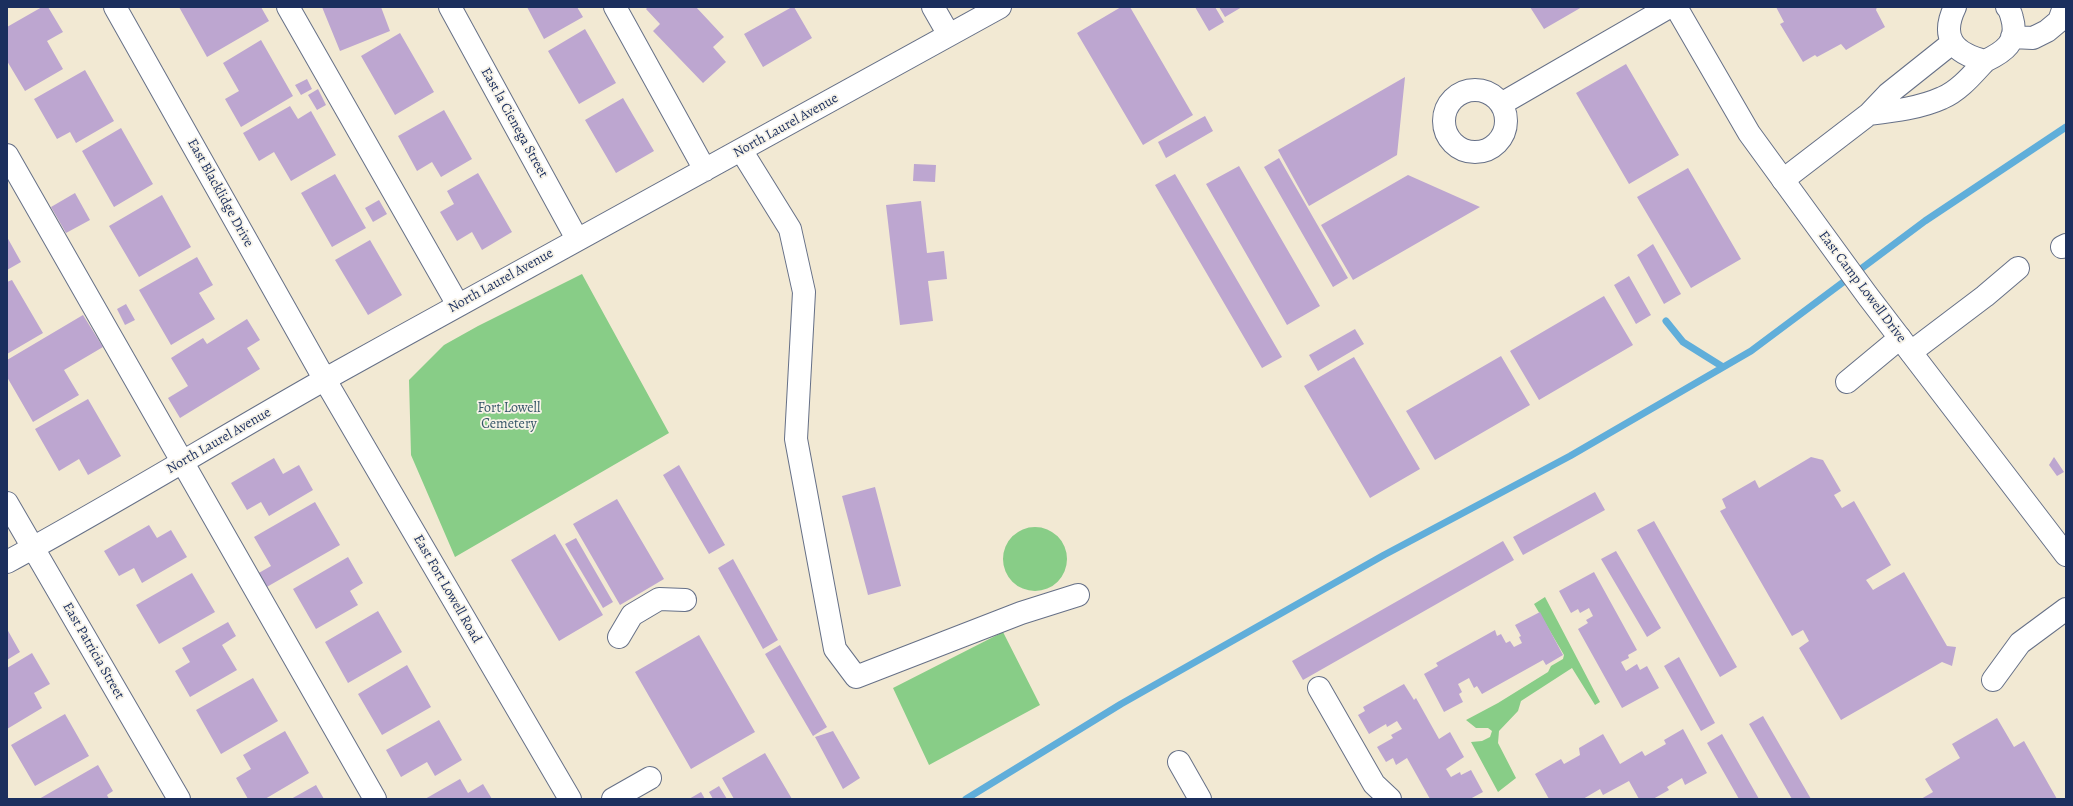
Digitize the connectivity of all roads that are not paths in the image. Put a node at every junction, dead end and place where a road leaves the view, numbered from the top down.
1 (115, 7) edge
2 (288, 7) edge
3 (450, 7) edge
4 (615, 7) edge
5 (933, 7) edge
6 (1000, 7) edge
7 (1669, 7) edge
8 (1676, 7) edge
9 (1955, 7) edge
10 (2007, 7) edge
11 (2064, 7) edge
12 (948, 35) junction
13 (2012, 37) junction
14 (1952, 43) junction
15 (1985, 61) junction
16 (1501, 104) dead end
17 (1869, 114) junction
18 (741, 150) junction
19 (7, 155) edge
20 (705, 170) junction
21 (1783, 180) junction
22 (577, 239) junction
23 (2018, 268) dead end
24 (458, 305) junction
25 (1906, 345) junction
26 (325, 380) junction
27 (1847, 382) dead end
28 (182, 462) junction
29 (7, 503) edge
30 (33, 548) junction
31 (2066, 555) edge
32 (7, 562) edge
33 (1078, 595) dead end
34 (685, 600) dead end
35 (2066, 609) edge
36 (619, 638) dead end
37 (1993, 680) dead end
38 (1319, 688) dead end
39 (1179, 762) dead end
40 (650, 778) dead end
41 (179, 799) edge
42 (374, 799) edge
43 (570, 799) edge
44 (612, 799) edge
45 (1200, 799) edge
46 (1390, 799) edge

1 - 26 street, East Blacklidge Drive
2 - 24 street
3 - 22 street, East la Cienega Street
4 - 20 street
5 - 12 street
6 - 12 street, North Laurel Avenue
7 - 16 street
8 - 21 street, East Camp Lowell Drive
9 - 14 street
10 - 13 street
11 - 13 street
12 - 18 street, North Laurel Avenue
13 - 15 street
14 - 15 street
14 - 17 street
15 - 17 street
17 - 21 street
18 - 20 street, North Laurel Avenue
18 - 33 street
19 - 28 street
20 - 22 street, North Laurel Avenue
21 - 25 street, East Camp Lowell Drive
22 - 24 street, North Laurel Avenue
23 - 25 street
24 - 26 street, North Laurel Avenue
25 - 27 street
25 - 31 street, East Camp Lowell Drive
26 - 28 street, North Laurel Avenue
26 - 43 street, East Fort Lowell Road
28 - 30 street, North Laurel Avenue
28 - 42 street
29 - 30 street, East Patricia Street
30 - 32 street, North Laurel Avenue
30 - 41 street, East Patricia Street
34 - 36 street
35 - 37 street
38 - 46 street
39 - 45 street
40 - 44 street

